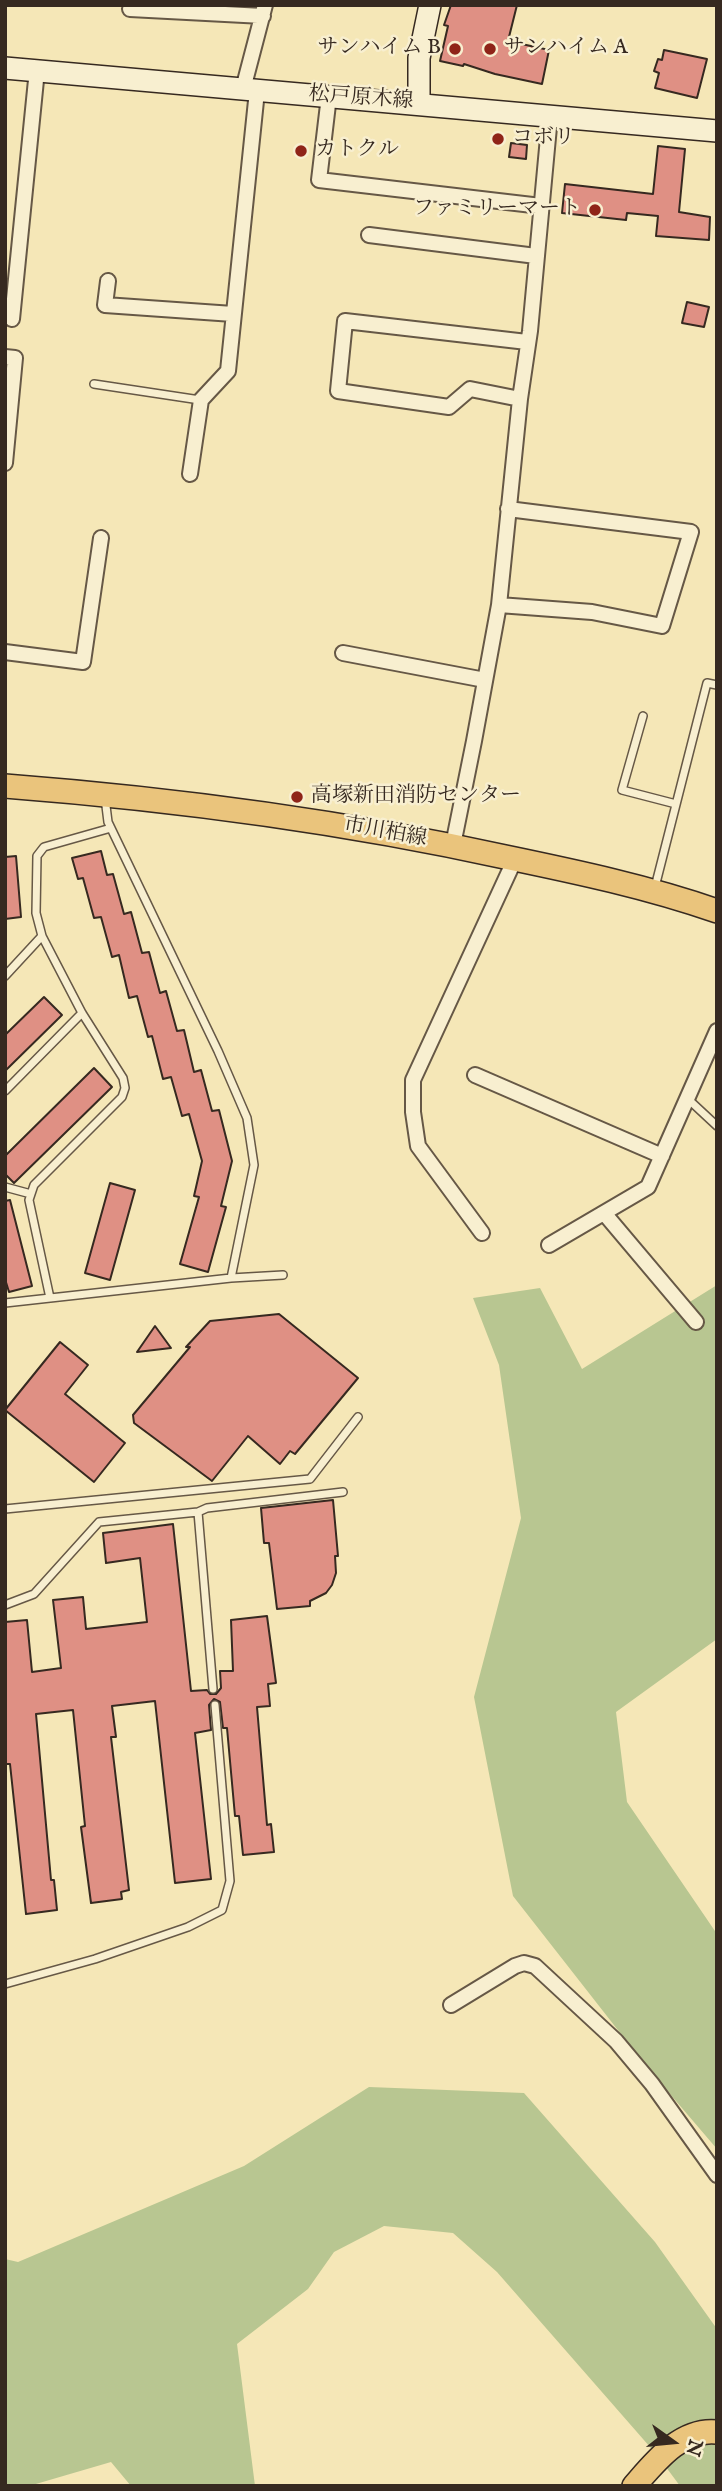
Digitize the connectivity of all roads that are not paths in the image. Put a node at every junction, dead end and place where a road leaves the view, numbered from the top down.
1 (429, 5) edge
2 (130, 9) dead end
3 (264, 11) edge
4 (5, 68) edge
5 (37, 71) junction
6 (250, 90) junction
7 (329, 96) junction
8 (419, 103) junction
9 (550, 116) junction
10 (717, 131) edge
11 (541, 206) junction
12 (369, 235) dead end
13 (536, 256) junction
14 (108, 281) dead end
15 (233, 314) junction
16 (12, 319) dead end
17 (527, 342) junction
18 (5, 357) edge
19 (94, 384) dead end
20 (520, 399) junction
21 (201, 400) junction
22 (5, 463) edge
23 (190, 474) dead end
24 (509, 509) junction
25 (101, 538) dead end
26 (499, 605) junction
27 (5, 652) edge
28 (343, 653) dead end
29 (485, 680) junction
30 (717, 685) edge
31 (643, 716) dead end
32 (5, 786) edge
33 (104, 794) junction
34 (677, 804) junction
35 (111, 828) junction
36 (453, 845) junction
37 (515, 859) junction
38 (654, 891) junction
39 (717, 911) edge
40 (42, 936) junction
41 (5, 976) edge
42 (82, 1013) junction
43 (717, 1031) edge
44 (475, 1075) dead end
45 (5, 1091) edge
46 (687, 1099) junction
47 (717, 1126) edge
48 (662, 1156) junction
49 (5, 1187) edge
50 (31, 1194) junction
51 (604, 1213) junction
52 (482, 1233) dead end
53 (549, 1245) dead end
54 (283, 1275) dead end
55 (232, 1278) junction
56 (50, 1298) junction
57 (5, 1303) edge
58 (696, 1322) dead end
59 (358, 1417) dead end
60 (343, 1492) dead end
61 (5, 1509) edge
62 (198, 1512) junction
63 (5, 1605) edge
64 (213, 1689) dead end
65 (215, 1705) dead end
66 (5, 1984) edge
67 (451, 2004) dead end
68 (717, 2175) edge
69 (717, 2432) edge
70 (634, 2486) edge

1 - 8 main road
2 - 3 street
3 - 6 street
4 - 5 main road, 松戸原木線
5 - 6 main road, 松戸原木線
5 - 16 street
6 - 7 main road, 松戸原木線
6 - 15 street
7 - 8 main road, 松戸原木線
7 - 11 street
8 - 9 main road, 松戸原木線
9 - 10 main road, 松戸原木線
9 - 11 street
11 - 13 street
12 - 13 street
13 - 17 street
14 - 15 street
15 - 21 street
17 - 20 street
17 - 20 street
18 - 22 street
19 - 21 lane
20 - 24 street
21 - 23 street
24 - 26 street
24 - 26 street
25 - 27 street
26 - 29 street
28 - 29 street
29 - 36 street
30 - 34 lane
31 - 34 lane
32 - 33 main road, 市川柏線
33 - 35 lane
33 - 36 main road, 市川柏線
34 - 38 lane
35 - 40 lane
35 - 55 lane
36 - 37 main road, 市川柏線
37 - 38 main road, 市川柏線
37 - 52 street
38 - 39 main road, 市川柏線
40 - 41 lane
40 - 42 lane
42 - 45 lane
42 - 50 lane
43 - 46 street
44 - 48 street
46 - 47 lane
46 - 48 street
48 - 51 street
49 - 50 lane
50 - 56 lane
51 - 53 street
51 - 58 street
54 - 55 lane
55 - 56 lane
56 - 57 lane
59 - 61 lane
60 - 62 lane
62 - 63 lane
62 - 64 lane
65 - 66 lane
67 - 68 street
69 - 70 main road

